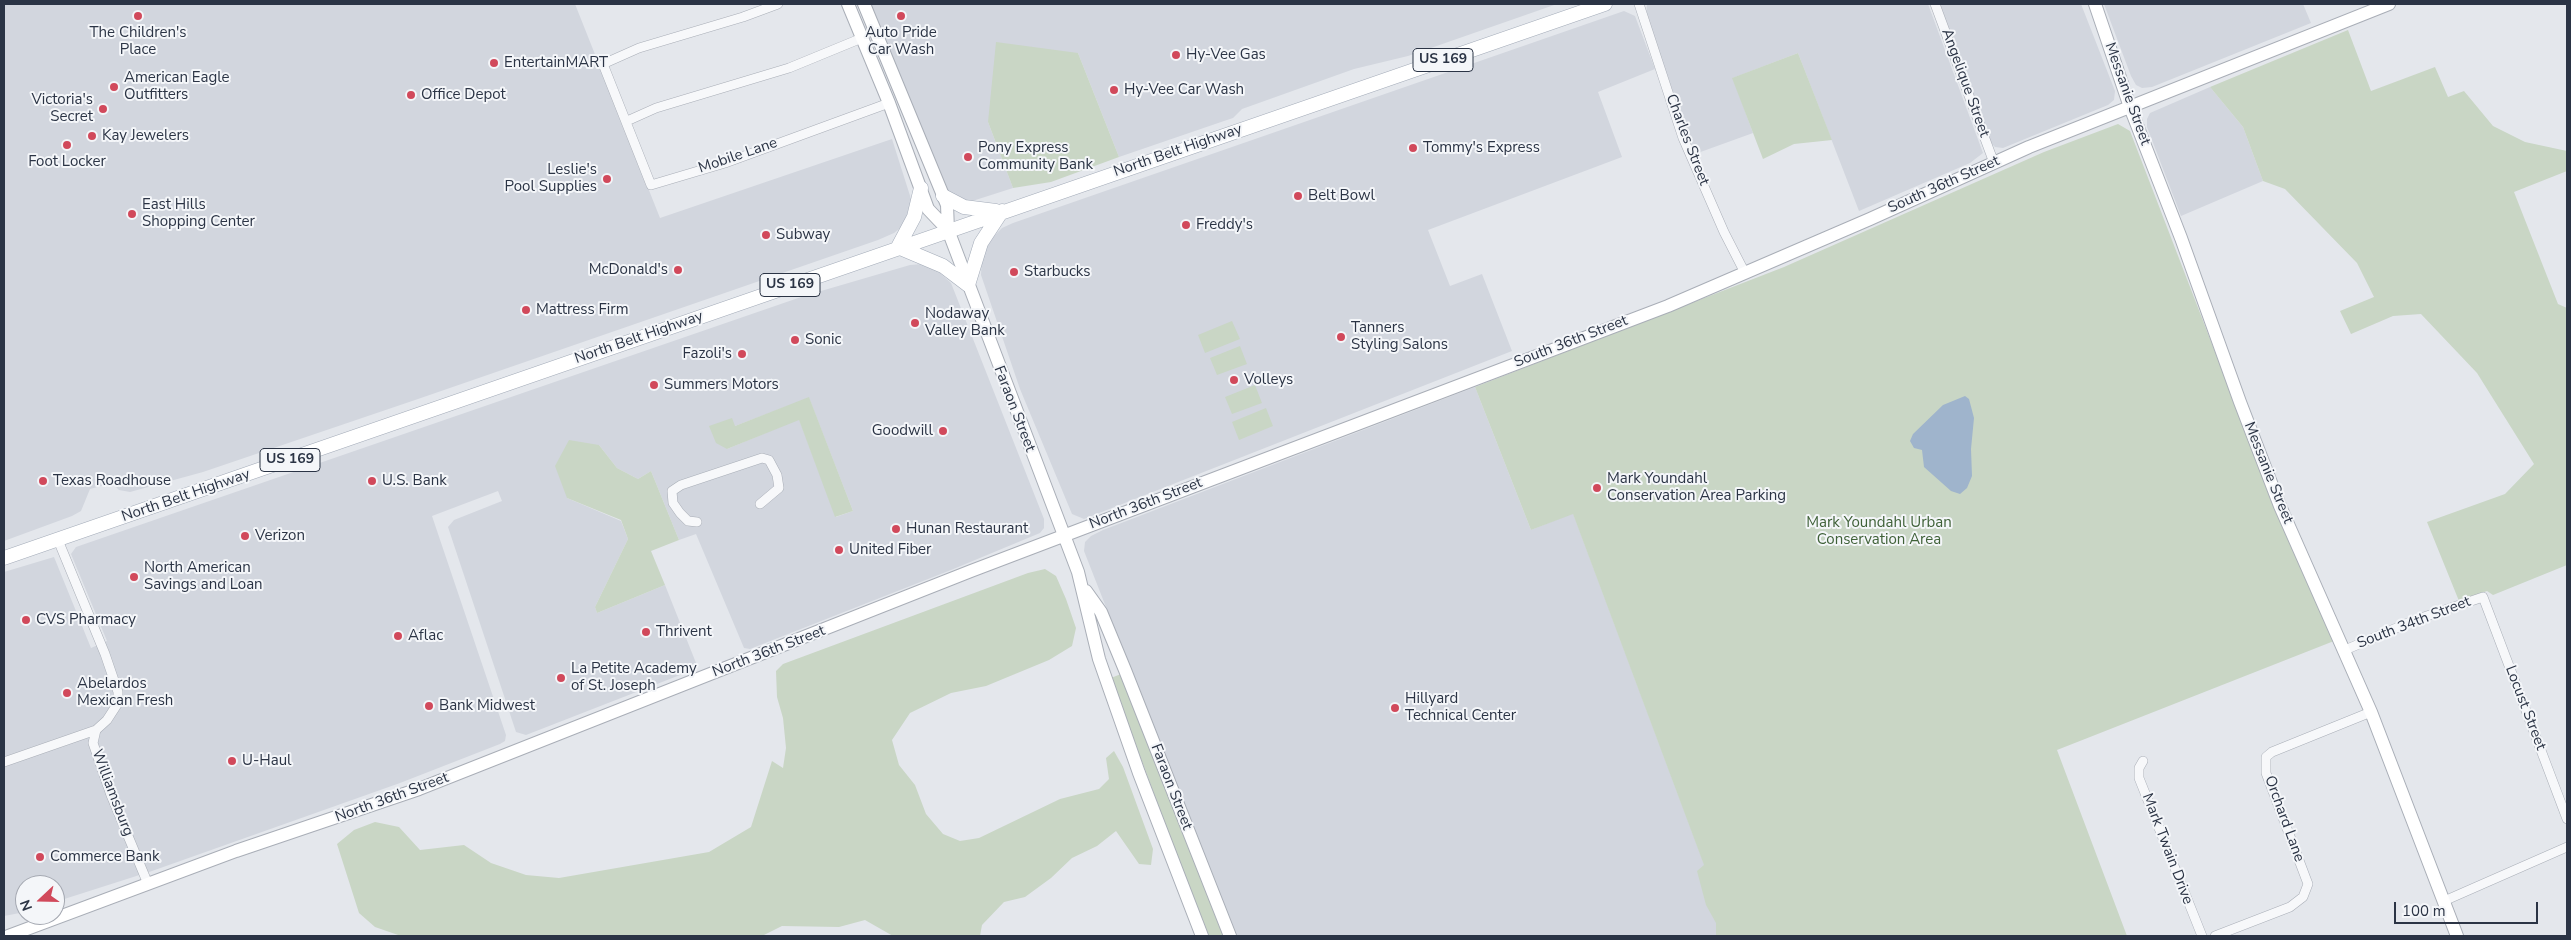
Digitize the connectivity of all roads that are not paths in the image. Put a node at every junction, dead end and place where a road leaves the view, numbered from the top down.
1 (778, 4) edge
2 (848, 4) edge
3 (864, 4) edge
4 (1605, 4) edge
5 (1639, 4) edge
6 (1935, 4) edge
7 (2095, 4) edge
8 (2390, 4) edge
9 (862, 38) junction
10 (889, 103) junction
11 (2130, 107) junction
12 (627, 121) junction
13 (1994, 163) junction
14 (921, 188) junction
15 (943, 196) junction
16 (1002, 211) junction
17 (948, 230) junction
18 (898, 247) junction
19 (1745, 273) junction
20 (968, 285) junction
21 (1499, 369) joint
22 (760, 504) dead end
23 (698, 522) dead end
24 (1064, 536) junction
25 (58, 540) junction
26 (4, 558) edge
27 (1083, 586) junction
28 (2483, 597) joint
29 (2345, 650) junction
30 (2371, 712) junction
31 (96, 730) junction
32 (2143, 761) dead end
33 (4, 762) edge
34 (2567, 819) edge
35 (2567, 847) edge
36 (148, 884) junction
37 (2444, 901) junction
38 (8, 936) edge
39 (1202, 936) edge
40 (1230, 936) edge
41 (2202, 936) edge
42 (2215, 936) edge
43 (2457, 936) edge

1 - 12 street, Mobile Lane
2 - 9 main road, Faraon Street
3 - 15 main road, Faraon Street
4 - 16 main road, North Belt Highway / US 169
5 - 19 street, Charles Street
6 - 13 street, Angelique Street
7 - 11 main road, Messanie Street
8 - 11 main road, South 36th Street
9 - 10 main road, Faraon Street
9 - 12 street
10 - 12 street, Mobile Lane
10 - 14 main road, Faraon Street
11 - 13 main road, South 36th Street
11 - 29 main road, Messanie Street
13 - 19 main road, South 36th Street
14 - 17 main road, Faraon Street
14 - 18 main road
15 - 16 main road
15 - 17 main road, Faraon Street
16 - 17 main road, North Belt Highway / US 169
16 - 20 main road
17 - 18 main road, North Belt Highway / US 169
17 - 20 main road, Faraon Street
18 - 20 main road
18 - 25 main road, North Belt Highway / US 169
19 - 21 main road, South 36th Street
20 - 24 main road, Faraon Street
21 - 24 main road, North 36th Street
22 - 23 street
24 - 27 main road, Faraon Street
24 - 36 main road, North 36th Street
25 - 26 main road, North Belt Highway / US 169
25 - 31 street, Williamsburg
27 - 39 main road, Faraon Street
27 - 40 main road, Faraon Street
28 - 29 street, South 34th Street
28 - 34 street, Locust Street
29 - 30 main road, Messanie Street
30 - 37 main road, Messanie Street
30 - 42 street, Orchard Lane
31 - 33 street
31 - 36 street, Williamsburg
32 - 41 street, Mark Twain Drive
35 - 37 street
36 - 38 main road, North 36th Street
37 - 43 main road, Messanie Street

